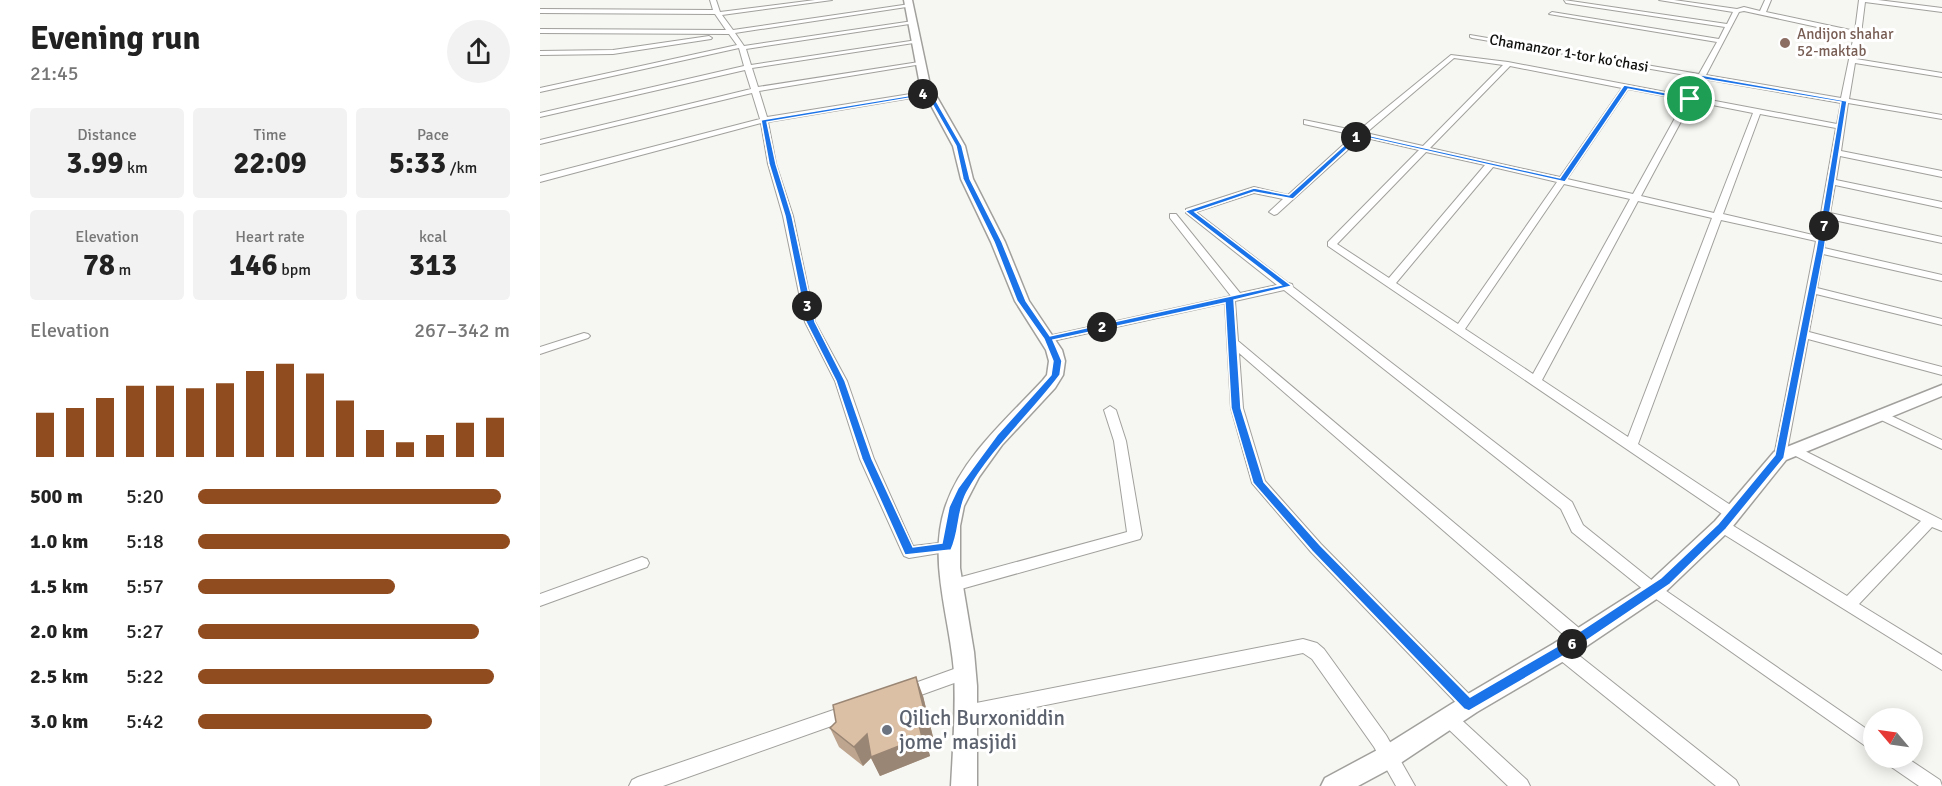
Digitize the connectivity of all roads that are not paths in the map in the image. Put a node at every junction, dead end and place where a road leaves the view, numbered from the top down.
1 (713, 0) edge
2 (829, 0) edge
3 (1662, 0) edge
4 (1768, 0) edge
5 (1863, 0) edge
6 (1566, 1) edge
7 (909, 3) edge
8 (1942, 10) edge
9 (540, 11) edge
10 (1737, 11) junction
11 (718, 13) junction
12 (1762, 13) junction
13 (1552, 14) dead end
14 (913, 23) junction
15 (1729, 26) junction
16 (540, 31) edge
17 (732, 33) junction
18 (1858, 34) junction
19 (1472, 36) dead end
20 (1720, 41) junction
21 (917, 42) junction
22 (741, 47) junction
23 (540, 53) edge
24 (1853, 61) junction
25 (919, 64) junction
26 (1508, 64) junction
27 (748, 67) junction
28 (1942, 75) edge
29 (1701, 76) junction
30 (1626, 87) junction
31 (540, 90) edge
32 (755, 91) junction
33 (929, 93) junction
34 (1690, 99) junction
35 (1844, 100) junction
36 (1757, 111) junction
37 (540, 115) edge
38 (1942, 117) edge
39 (764, 120) junction
40 (1307, 122) dead end
41 (1841, 127) junction
42 (1360, 134) junction
43 (540, 142) edge
44 (1423, 148) junction
45 (1837, 153) junction
46 (1491, 164) junction
47 (1942, 174) edge
48 (540, 179) edge
49 (1562, 181) junction
50 (1831, 182) junction
51 (1290, 198) junction
52 (1637, 198) junction
53 (1942, 205) edge
54 (1274, 212) dead end
55 (1826, 215) junction
56 (1173, 216) dead end
57 (1718, 216) junction
58 (1942, 240) edge
59 (1821, 245) junction
60 (1942, 278) edge
61 (1391, 283) junction
62 (1288, 286) junction
63 (1811, 290) junction
64 (1234, 299) junction
65 (1942, 322) edge
66 (1460, 329) junction
67 (1803, 334) junction
68 (584, 336) dead end
69 (1048, 339) junction
70 (1232, 341) junction
71 (540, 351) edge
72 (1942, 371) edge
73 (1536, 380) junction
74 (1942, 390) edge
75 (1110, 410) dead end
76 (1879, 414) junction
77 (1631, 445) junction
78 (1942, 446) edge
79 (1787, 453) junction
80 (1728, 520) junction
81 (1937, 523) edge
82 (947, 547) junction
83 (642, 563) dead end
84 (954, 585) junction
85 (1654, 590) junction
86 (540, 600) edge
87 (1849, 604) junction
88 (1579, 638) junction
89 (1561, 651) junction
90 (1942, 663) edge
91 (965, 672) junction
92 (886, 700) edge
93 (1469, 705) junction
94 (864, 708) edge
95 (966, 713) junction
96 (1448, 718) junction
97 (1863, 736) edge
98 (1390, 756) junction
99 (1908, 768) edge
100 (638, 786) edge
101 (964, 786) edge
102 (1334, 786) edge
103 (1406, 786) edge
104 (1521, 786) edge
105 (1730, 786) edge
106 (1934, 786) edge

1 - 11 street
2 - 11 street
3 - 10 street
4 - 12 street
5 - 8 street
5 - 18 street
6 - 15 street
7 - 14 street
7 - 17 street
9 - 11 street
10 - 12 street
10 - 15 street
11 - 17 street
12 - 18 street
13 - 20 street
14 - 21 street
14 - 22 street
15 - 20 street
16 - 17 street
17 - 22 street
17 - 23 street
18 - 24 street
19 - 29 street, Chamanzor 1-tor koʻchasi
20 - 29 street
21 - 25 street
21 - 27 street
22 - 27 street
22 - 31 street
24 - 28 street
24 - 35 street
25 - 32 street
25 - 33 street
26 - 30 street
26 - 42 street
26 - 44 street
27 - 32 street
27 - 37 street
29 - 34 street
29 - 35 street, Chamanzor 1-tor koʻchasi
30 - 34 street
30 - 49 street
32 - 39 street
32 - 43 street
33 - 39 street
33 - 69 street
34 - 36 street
34 - 52 street
35 - 38 street, Chamanzor 1-tor koʻchasi
35 - 41 street
36 - 41 street
36 - 57 street
39 - 48 street
39 - 82 street
40 - 42 street
41 - 45 street
42 - 44 street
42 - 51 street
44 - 46 street
44 - 61 street
45 - 47 street
45 - 50 street
46 - 49 street
46 - 61 street
49 - 52 street
49 - 66 street
50 - 53 street
50 - 55 street
51 - 54 street
51 - 62 street
52 - 57 street
52 - 73 street
55 - 58 street
55 - 59 street
56 - 64 street
57 - 59 street
57 - 77 street
59 - 60 street
59 - 63 street
61 - 66 street
62 - 64 street
62 - 85 street
63 - 65 street
63 - 67 street
64 - 69 street
64 - 70 street
66 - 73 street
67 - 72 street
67 - 79 street
68 - 71 street
69 - 82 street
70 - 88 street
70 - 93 street
73 - 77 street
74 - 76 street
75 - 84 street
76 - 78 street
76 - 79 street
77 - 80 street
79 - 80 street
79 - 81 street
80 - 85 street
80 - 87 street
81 - 87 street
82 - 84 street
83 - 86 street
84 - 91 street
85 - 88 street
85 - 97 street
87 - 90 street
88 - 89 street
89 - 93 street
89 - 105 street
91 - 92 street
91 - 95 street
93 - 96 street
94 - 100 street
95 - 98 street
95 - 101 street
96 - 98 street
96 - 104 street
98 - 102 street
98 - 103 street
99 - 106 street

